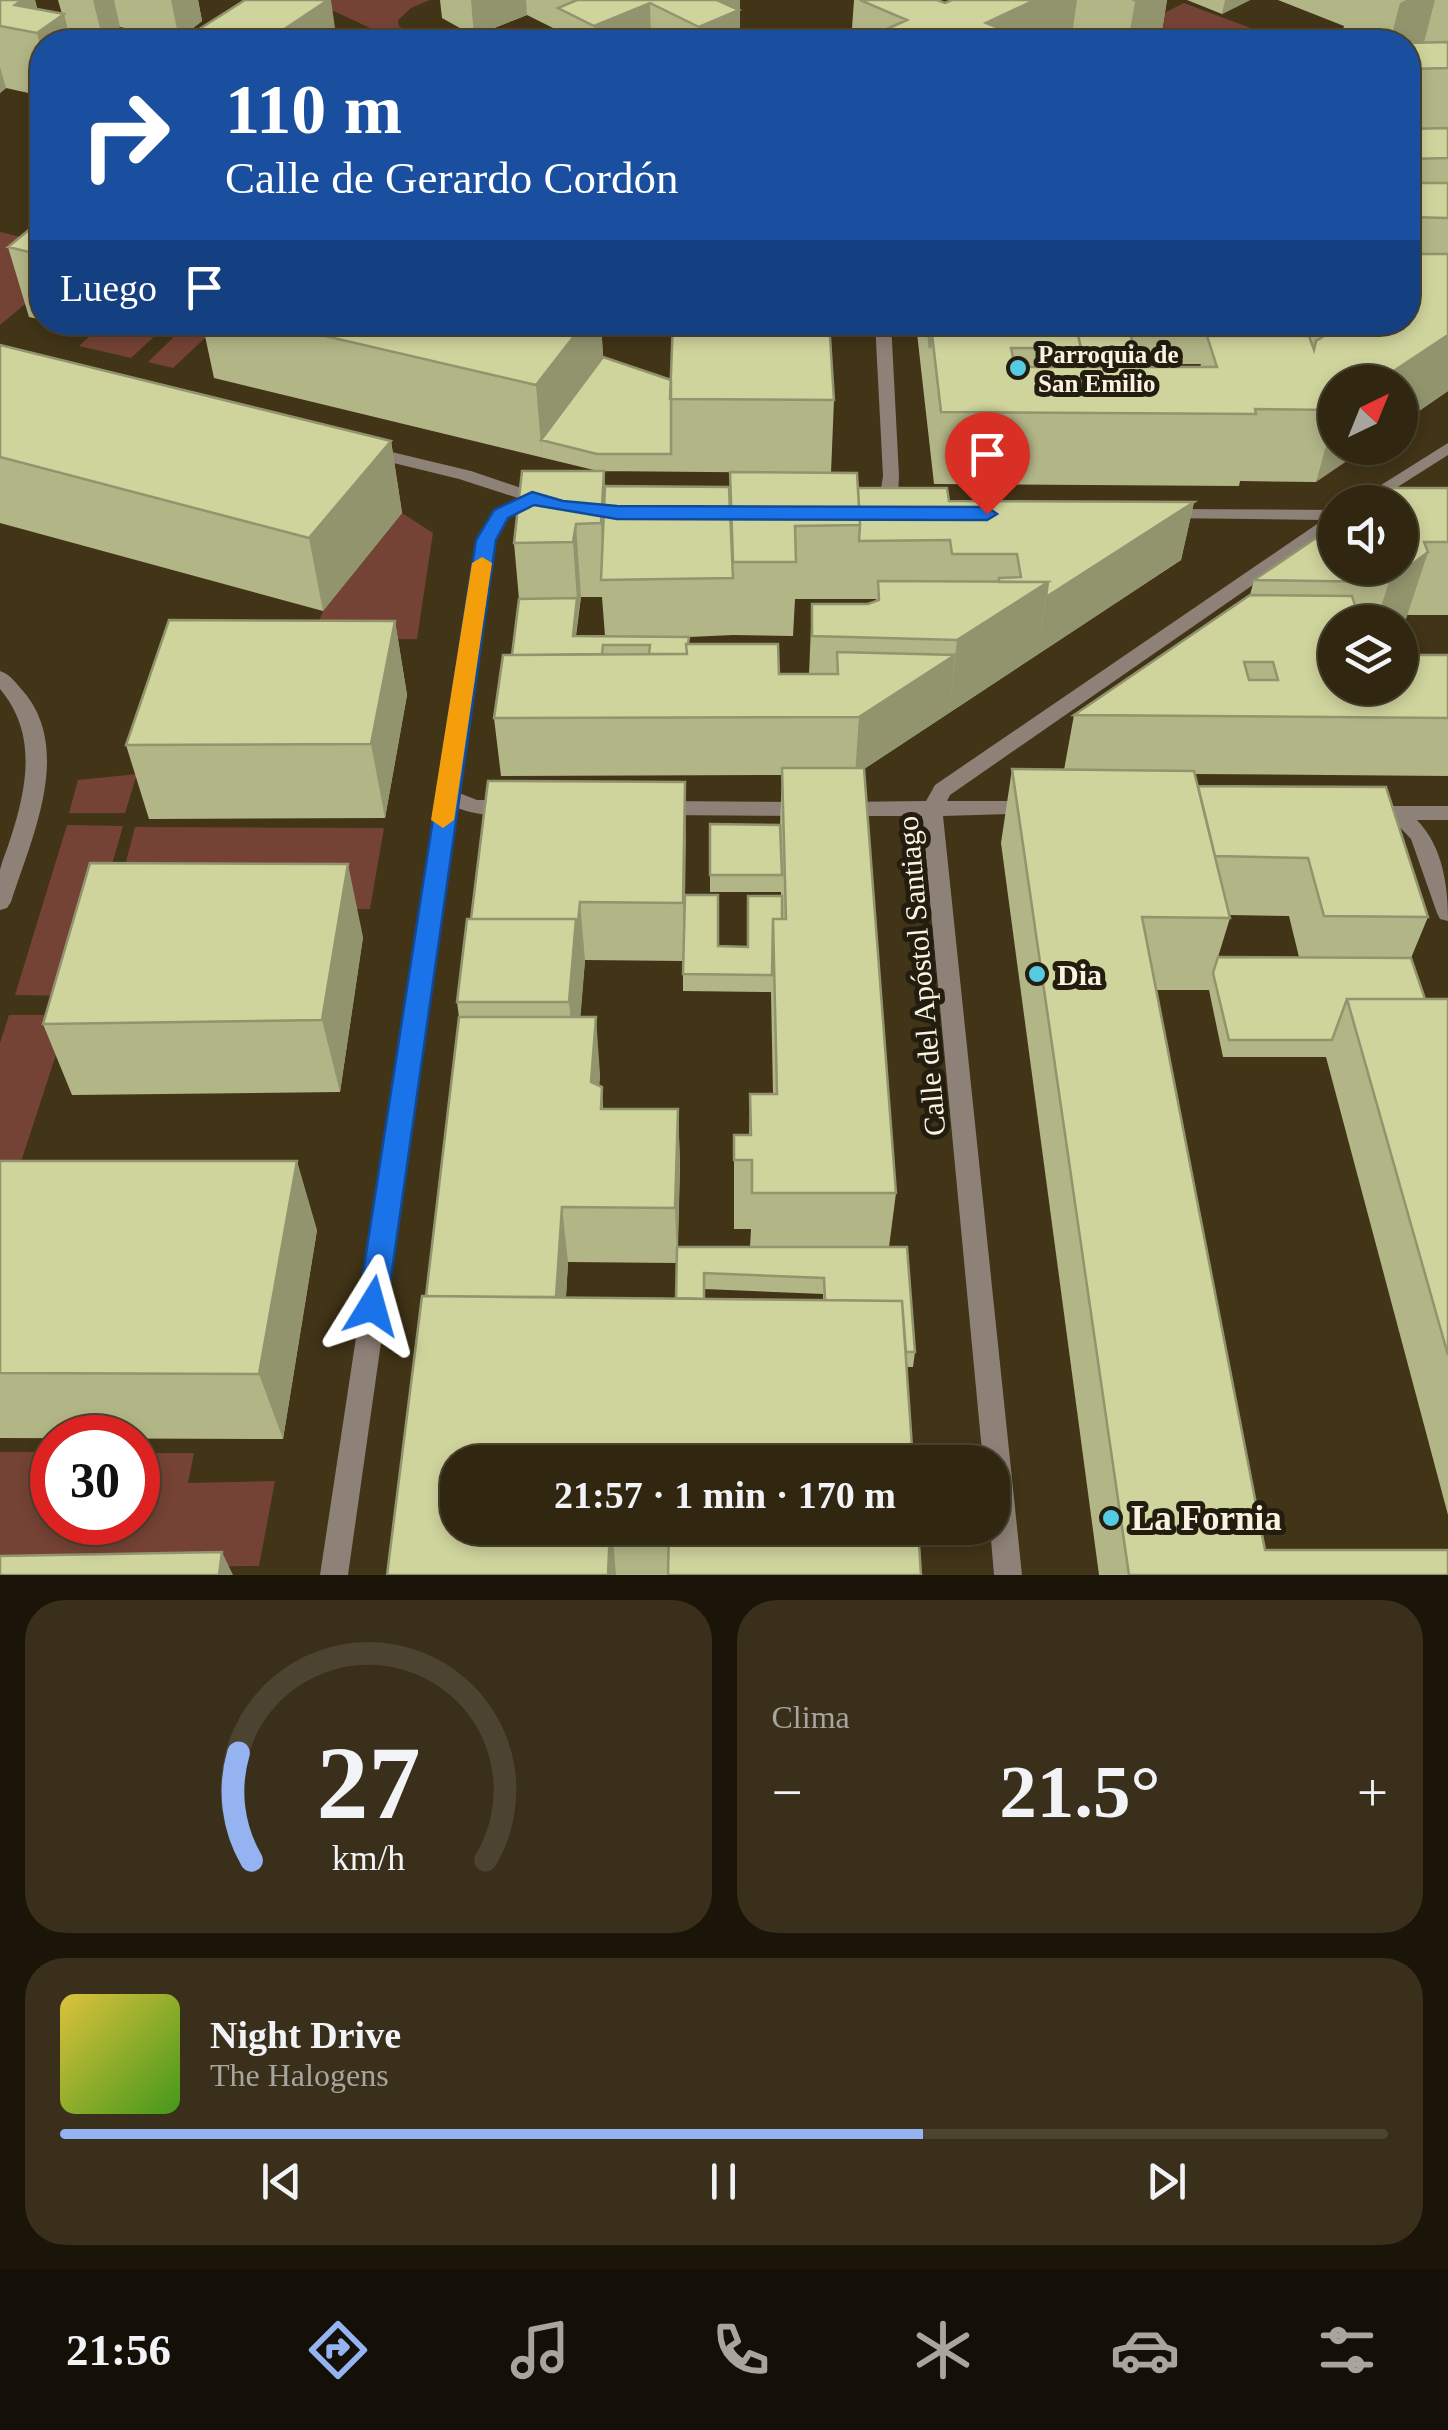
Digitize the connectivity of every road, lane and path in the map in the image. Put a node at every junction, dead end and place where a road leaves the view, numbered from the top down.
1 (306, 24) dead end
2 (320, 30) edge
3 (884, 335) edge
4 (349, 446) edge
5 (1448, 448) edge
6 (1390, 485) edge
7 (532, 498) junction
8 (562, 506) edge
9 (878, 513) edge
10 (1146, 514) edge
11 (1318, 517) edge
12 (1318, 529) edge
13 (0, 676) edge
14 (446, 796) junction
15 (532, 808) edge
16 (641, 808) edge
17 (1050, 808) edge
18 (932, 810) junction
19 (1341, 813) edge
20 (1448, 813) edge
21 (1399, 814) junction
22 (0, 902) edge
23 (1448, 913) edge
24 (334, 1575) edge
25 (1008, 1575) edge

1 - 2 street
3 - 9 street
4 - 7 street
5 - 6 street
7 - 8 street
7 - 14 street
10 - 11 street
12 - 18 street, Calle del Apóstol Santiago
13 - 22 street
14 - 15 street
14 - 24 street
16 - 18 street
17 - 18 street
18 - 25 street, Calle del Apóstol Santiago
19 - 21 street
20 - 21 street
21 - 23 street

